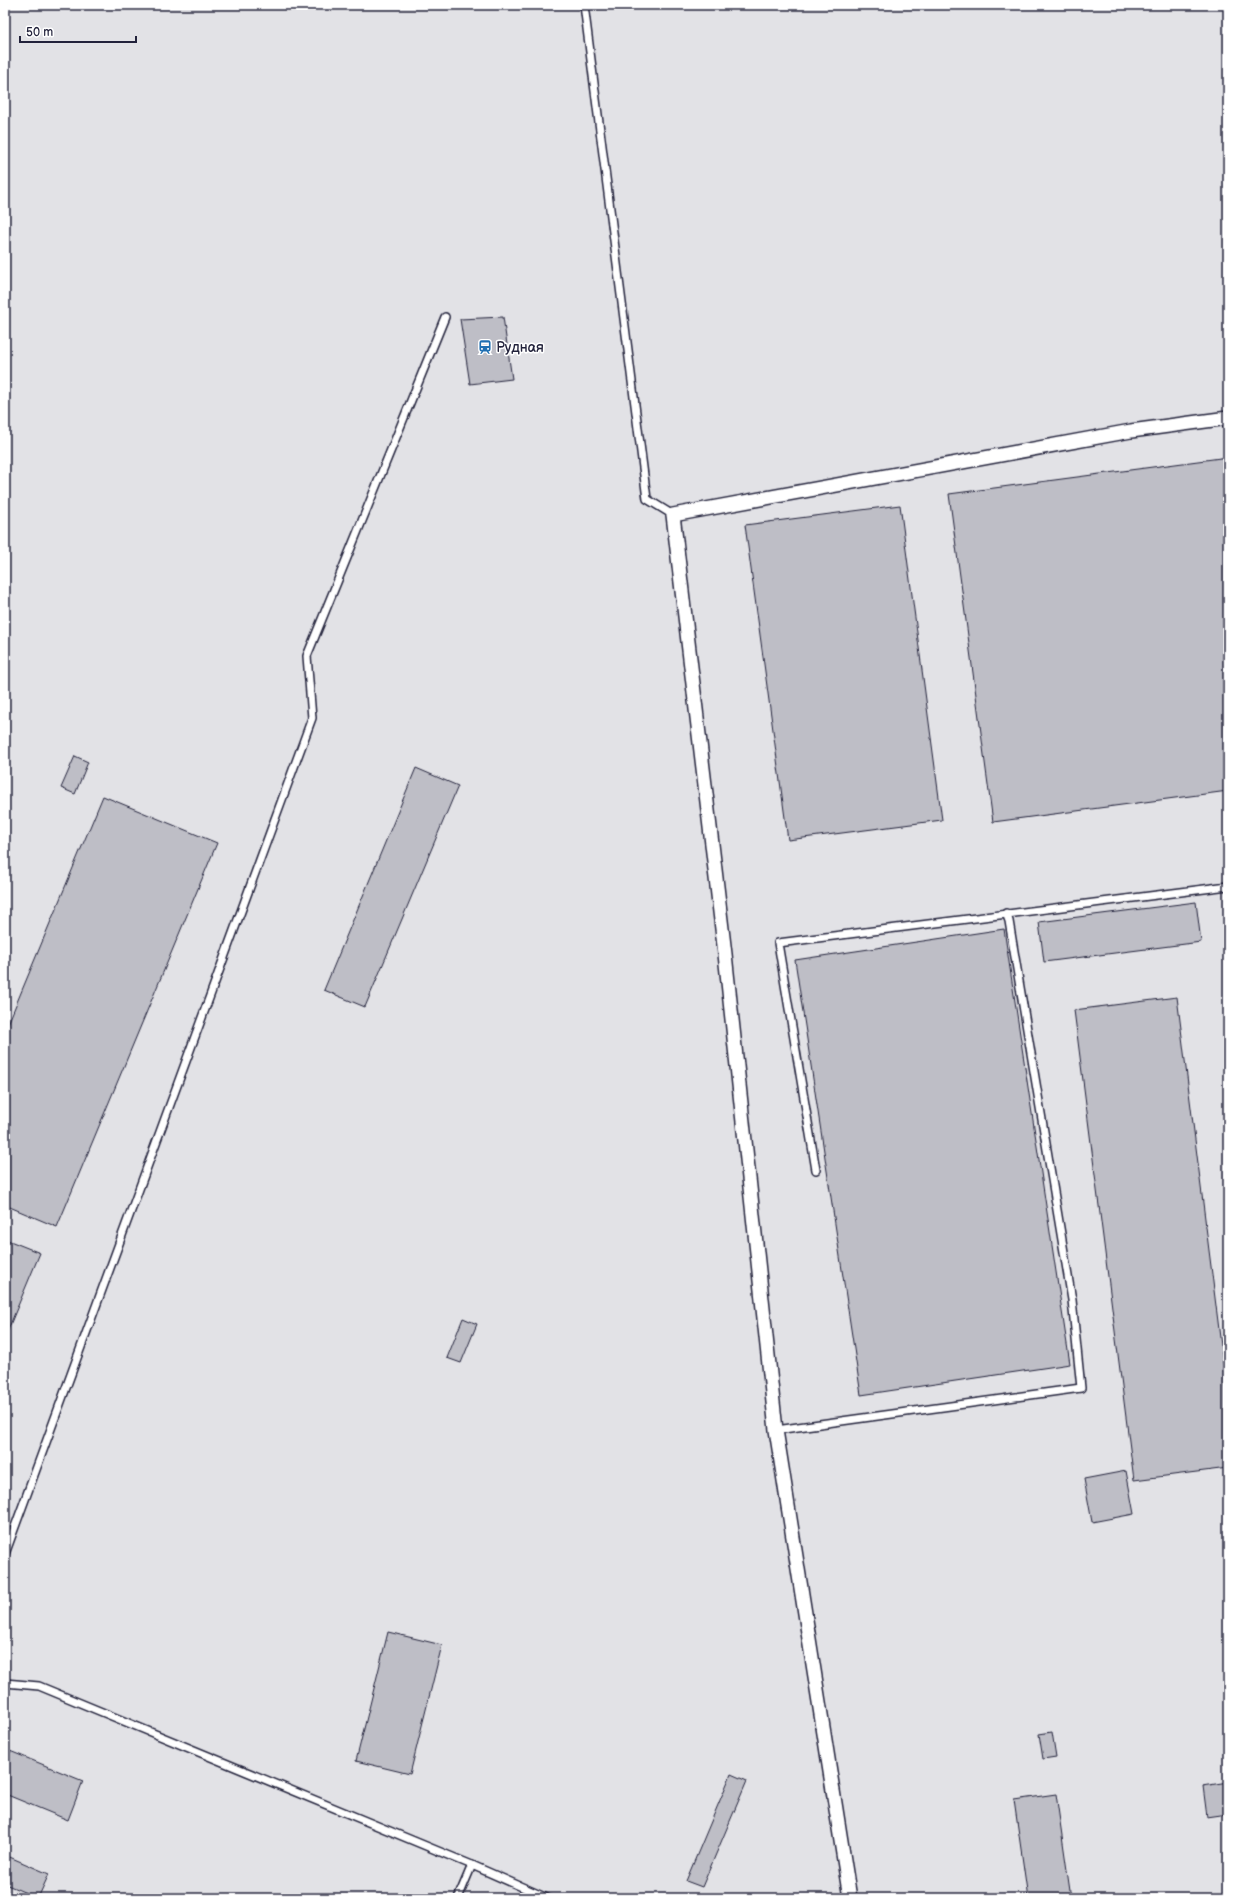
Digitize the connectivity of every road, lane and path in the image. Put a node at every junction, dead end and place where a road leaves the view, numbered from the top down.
1 (584, 5) edge
2 (445, 317) dead end
3 (1228, 418) edge
4 (673, 515) junction
5 (1228, 886) edge
6 (1006, 913) junction
7 (816, 1170) dead end
8 (776, 1430) junction
9 (5, 1554) edge
10 (5, 1683) edge
11 (472, 1865) junction
12 (458, 1898) edge
13 (547, 1898) edge
14 (850, 1898) edge

1 - 4 lane
2 - 9 lane
3 - 4 street
4 - 8 street
5 - 6 lane
6 - 7 lane
6 - 8 lane
8 - 14 street
10 - 11 lane
11 - 12 lane
11 - 13 lane

